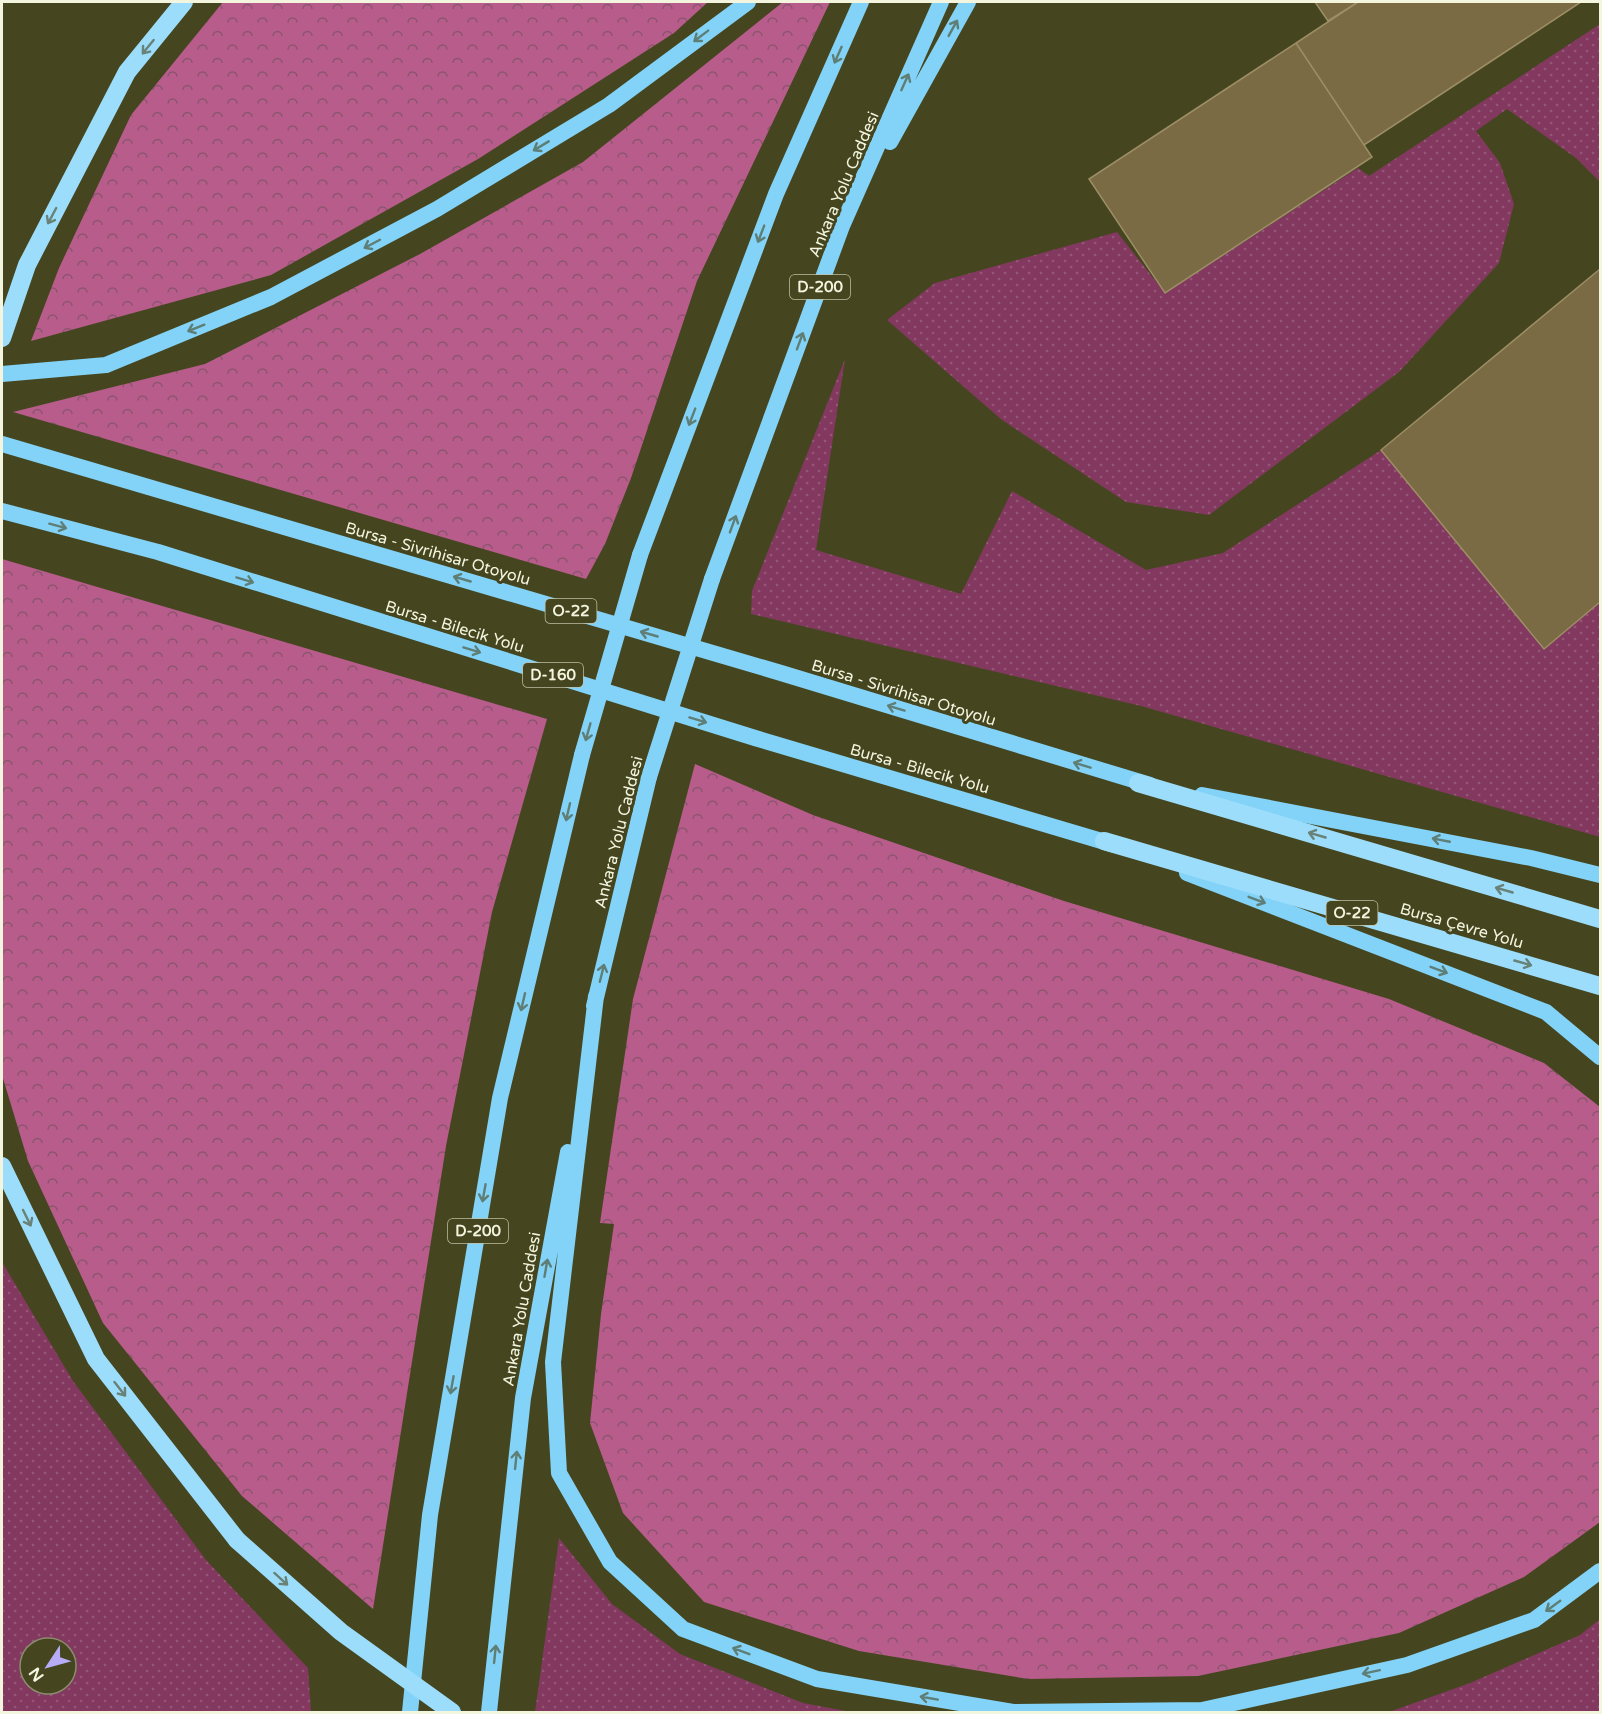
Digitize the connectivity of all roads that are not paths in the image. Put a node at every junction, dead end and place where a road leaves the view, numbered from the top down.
1 (184, 2) edge
2 (748, 2) edge
3 (861, 2) edge
4 (941, 2) edge
5 (968, 2) edge
6 (842, 226) junction
7 (2, 338) edge
8 (2, 374) edge
9 (2, 444) edge
10 (2, 511) edge
11 (1138, 783) junction
12 (1104, 841) junction
13 (1600, 875) edge
14 (1600, 919) edge
15 (1600, 986) edge
16 (596, 996) junction
17 (1600, 1057) edge
18 (2, 1166) edge
19 (1600, 1571) edge
20 (410, 1713) edge
21 (452, 1713) edge
22 (489, 1713) edge

1 -> 7 highway
2 -> 8 highway
3 -> 20 highway, D-200, bridge
6 -> 4 highway, Ankara Yolu Caddesi / D-200
6 -> 5 highway
16 -> 6 highway, Ankara Yolu Caddesi / D-200, bridge
11 -> 9 highway, Bursa - Sivrihisar Otoyolu / O-22
10 -> 12 highway, Bursa - Bilecik Yolu / D-160
13 -> 11 highway, Bursa - Sivrihisar Otoyolu
14 -> 11 highway, O-22
12 -> 15 highway, Bursa Çevre Yolu / O-22
12 -> 17 highway, Bursa - Bilecik Yolu
19 -> 16 highway
22 -> 16 highway, Ankara Yolu Caddesi / D-200
18 -> 21 highway, bridge

